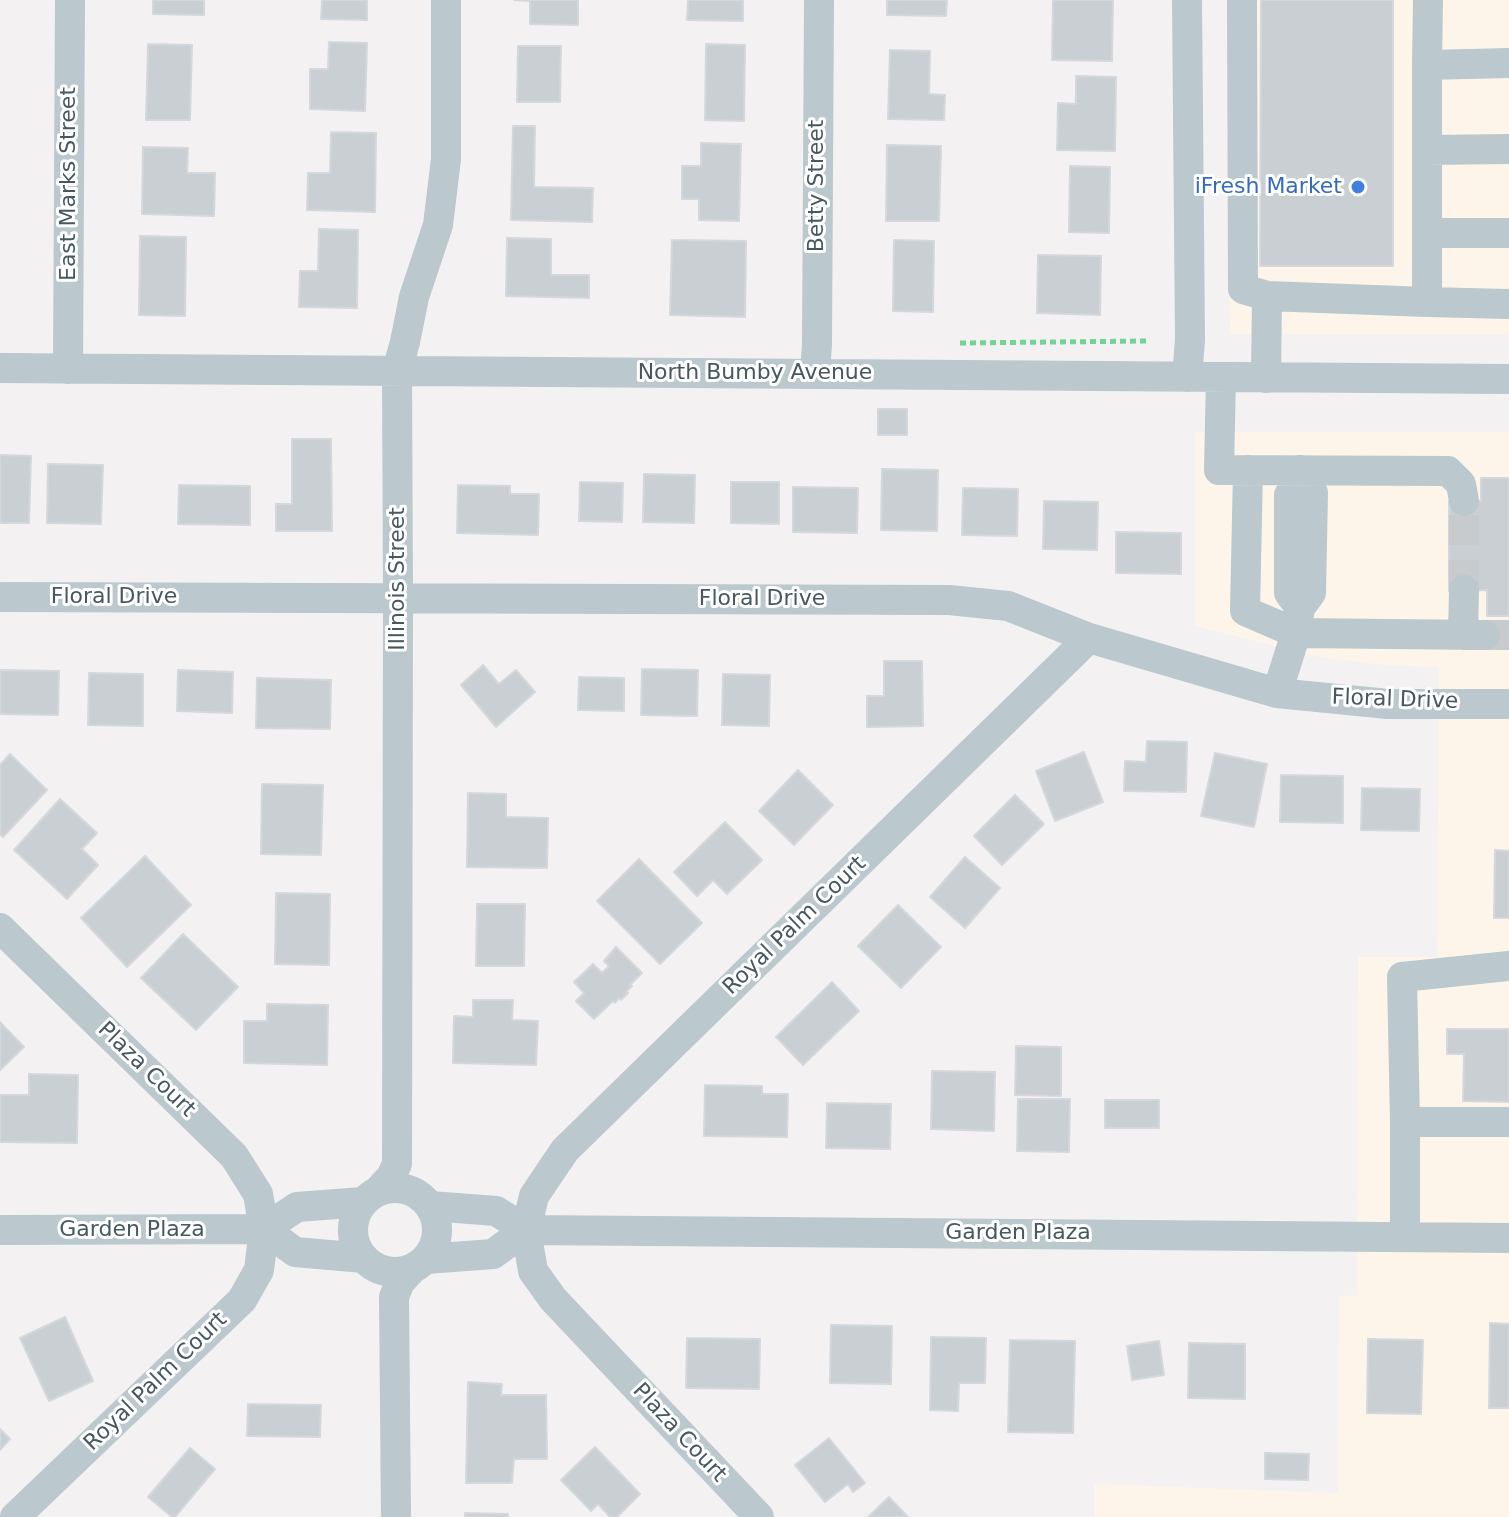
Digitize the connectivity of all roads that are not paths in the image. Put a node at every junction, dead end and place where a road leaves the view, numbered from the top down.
1 (70, 0) edge
2 (446, 0) edge
3 (819, 0) edge
4 (1187, 0) edge
5 (1242, 0) edge
6 (1428, 0) edge
7 (1509, 63) edge
8 (1427, 65) junction
9 (1509, 149) edge
10 (1427, 150) junction
11 (1427, 233) junction
12 (1509, 233) edge
13 (1267, 296) junction
14 (1427, 302) junction
15 (1509, 304) edge
16 (0, 368) edge
17 (68, 369) junction
18 (397, 371) junction
19 (815, 373) junction
20 (1187, 377) junction
21 (1221, 377) junction
22 (1266, 378) junction
23 (1509, 379) edge
24 (1248, 470) junction
25 (1300, 475) junction
26 (1464, 501) tunnel mouth
27 (1464, 590) tunnel mouth
28 (0, 597) edge
29 (398, 598) junction
30 (1298, 620) junction
31 (1089, 638) junction
32 (1277, 693) junction
33 (1509, 704) edge
34 (0, 928) edge
35 (1509, 966) edge
36 (1405, 1122) junction
37 (1509, 1122) edge
38 (397, 1164) junction
39 (371, 1196) junction
40 (422, 1199) junction
41 (264, 1229) junction
42 (0, 1230) edge
43 (526, 1230) junction
44 (1405, 1236) junction
45 (1509, 1238) edge
46 (369, 1262) junction
47 (419, 1264) junction
48 (394, 1297) junction
49 (15, 1517) edge
50 (396, 1517) edge
51 (759, 1517) edge

1 - 17 street, East Marks Street
2 - 18 street, Illinois Street
3 - 19 street, Betty Street
4 - 20 street
5 - 13 street
6 - 8 street
7 - 8 street
8 - 10 street
9 - 10 street
10 - 11 street
11 - 12 street
11 - 14 street
13 - 14 street
13 - 22 street
14 - 15 street
16 - 17 street, North Bumby Avenue
17 - 18 street, North Bumby Avenue
18 - 19 street, North Bumby Avenue
18 - 29 street, Illinois Street
19 - 20 street, North Bumby Avenue
20 - 21 street, North Bumby Avenue
21 - 22 street, North Bumby Avenue
21 - 24 street
22 - 23 street, North Bumby Avenue
24 - 25 street
24 - 30 street
25 - 26 street
25 - 30 street
27 - 30 street
28 - 29 street, Floral Drive
29 - 31 street, Floral Drive
29 - 38 street, Illinois Street
30 - 32 street
31 - 32 street, Floral Drive
31 - 43 street, Royal Palm Court
32 - 33 street, Floral Drive
34 - 41 street, Plaza Court
35 - 36 street
36 - 37 street
36 - 44 street
38 - 39 street
38 - 40 street
39 - 40 street
39 - 41 street
39 - 46 street
40 - 43 street, Garden Plaza
40 - 47 street
41 - 42 street, Garden Plaza
41 - 46 street
41 - 49 street, Royal Palm Court
43 - 44 street, Garden Plaza
43 - 47 street
43 - 51 street, Plaza Court
44 - 45 street, Garden Plaza
46 - 47 street
46 - 48 street
47 - 48 street
48 - 50 street

